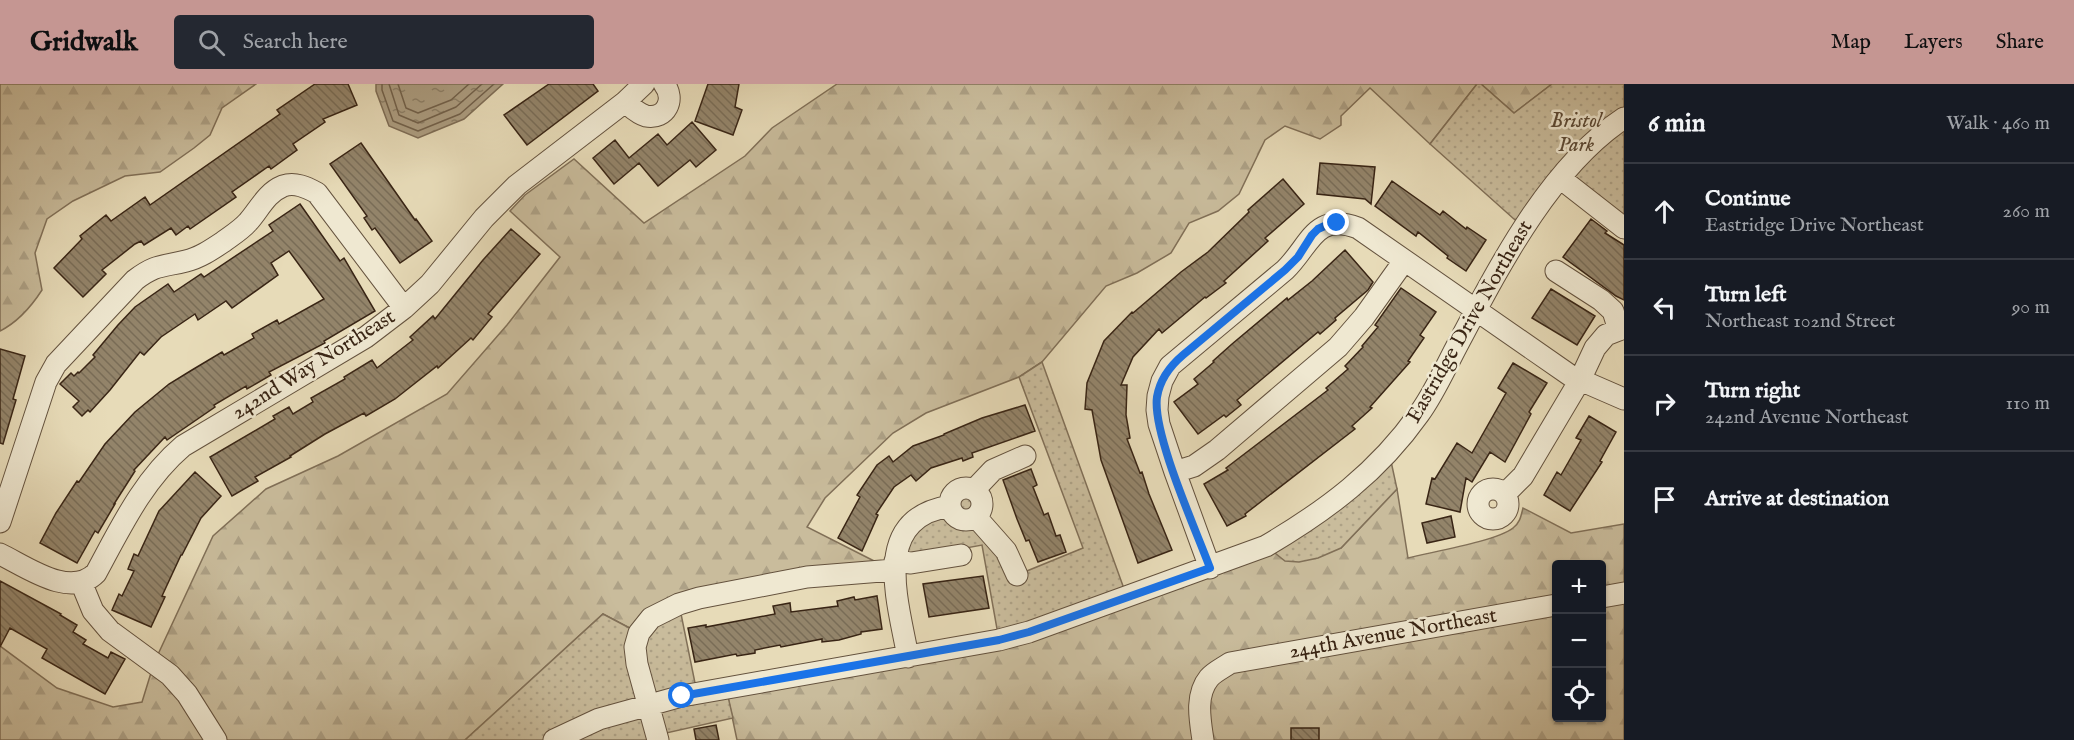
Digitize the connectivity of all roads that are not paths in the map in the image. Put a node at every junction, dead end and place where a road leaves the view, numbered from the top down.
1 (644, 84) edge
2 (664, 84) edge
3 (626, 102) junction
4 (1624, 118) edge
5 (1560, 178) junction
6 (1624, 228) edge
7 (1404, 261) junction
8 (1556, 271) dead end
9 (404, 308) junction
10 (1476, 311) junction
11 (1622, 329) edge
12 (1580, 380) junction
13 (1624, 399) edge
14 (1025, 456) dead end
15 (1175, 472) junction
16 (974, 490) junction
17 (1505, 494) dead end
18 (950, 506) junction
19 (976, 517) junction
20 (0, 522) edge
21 (0, 554) edge
22 (961, 555) dead end
23 (895, 566) junction
24 (1210, 568) junction
25 (1017, 575) dead end
26 (81, 582) junction
27 (1624, 593) edge
28 (1606, 596) edge
29 (1552, 606) edge
30 (908, 657) junction
31 (649, 705) junction
32 (216, 740) edge
33 (554, 740) edge
34 (658, 740) edge
35 (1203, 740) edge

1 - 3 street, 242nd Way Northeast
2 - 3 street
3 - 9 street, 242nd Way Northeast
4 - 5 street, Eastridge Drive Northeast
5 - 6 street
5 - 10 street, Eastridge Drive Northeast
7 - 10 street
7 - 15 street
7 - 15 street
8 - 11 street
9 - 20 street
9 - 26 street, 242nd Way Northeast
10 - 12 street
10 - 24 street, Eastridge Drive Northeast
11 - 12 street
12 - 13 street
12 - 17 street
14 - 16 street
15 - 24 street
16 - 18 street
16 - 19 street
18 - 19 street
18 - 23 street
19 - 25 street
21 - 26 street
22 - 23 street
23 - 30 street
23 - 31 street
24 - 30 street, Eastridge Drive Northeast
26 - 32 street
27 - 28 street
29 - 35 street, 244th Avenue Northeast
30 - 31 street, Eastridge Drive Northeast
31 - 33 street, Eastridge Drive Northeast
31 - 34 street

